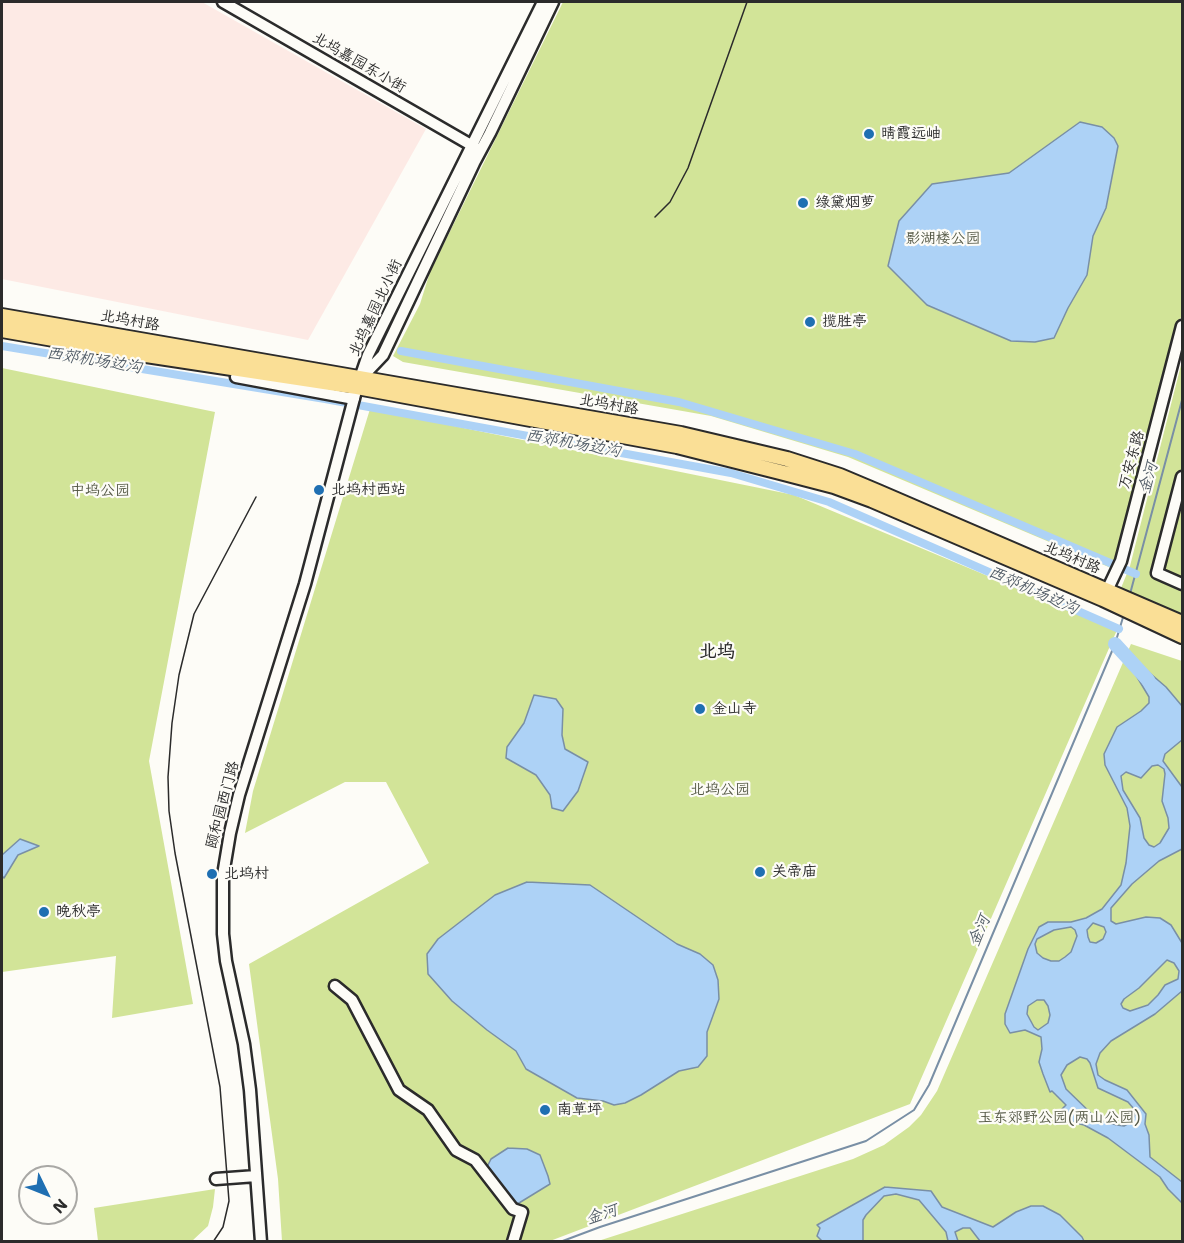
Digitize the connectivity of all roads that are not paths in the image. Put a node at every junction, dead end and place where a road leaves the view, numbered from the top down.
1 (223, 2) edge
2 (543, 2) edge
3 (553, 2) edge
4 (477, 148) junction
5 (2, 316) edge
6 (1182, 327) edge
7 (2, 330) edge
8 (223, 367) junction
9 (236, 377) joint
10 (357, 388) junction
11 (1182, 477) edge
12 (1182, 584) edge
13 (1105, 595) junction
14 (1135, 609) junction
15 (1182, 623) edge
16 (1182, 636) edge
17 (335, 986) dead end
18 (256, 1176) junction
19 (216, 1179) dead end
20 (261, 1242) edge
21 (513, 1242) edge

1 - 4 street, 北坞嘉园东小街
2 - 4 street, 北坞嘉园北小街
3 - 4 street, 北坞嘉园北小街
4 - 10 street, 北坞嘉园北小街
5 - 10 main road, 北坞村路
6 - 13 street, 万安东路
7 - 8 main road, 北坞村路
8 - 9 main road
8 - 10 main road, 北坞村路
9 - 10 street, 北坞村路
10 - 13 main road, 北坞村路
10 - 18 street, 颐和园西门路
11 - 12 street
13 - 14 main road, 北坞村路
14 - 15 main road, 北坞村路
14 - 16 main road, 北坞村路
17 - 21 street
18 - 19 street
18 - 20 street, 颐和园西门路

